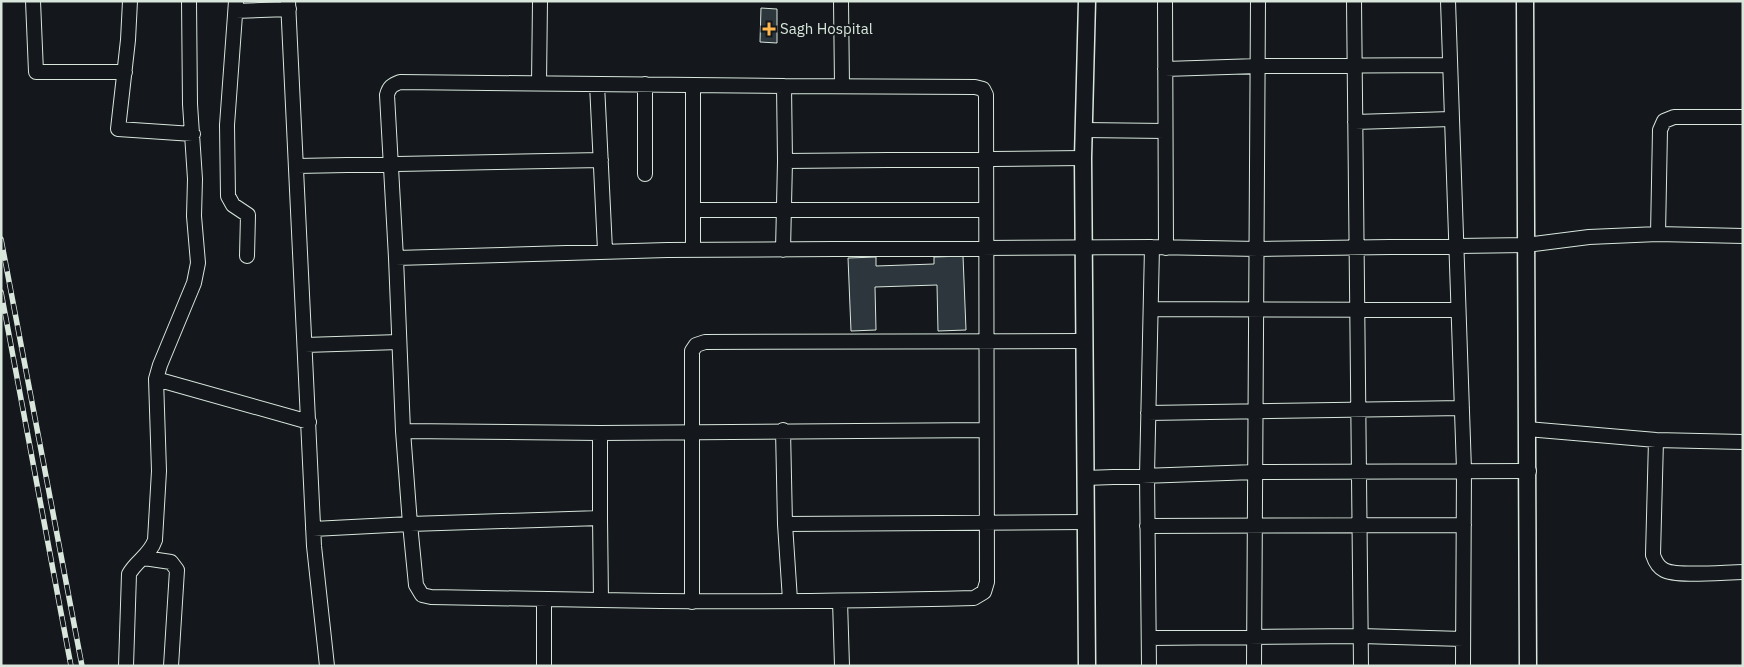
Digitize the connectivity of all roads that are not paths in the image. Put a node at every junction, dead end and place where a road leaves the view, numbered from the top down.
1 (33, 1) edge
2 (130, 1) edge
3 (189, 1) edge
4 (540, 1) edge
5 (841, 1) edge
6 (1087, 1) edge
7 (1165, 1) edge
8 (1258, 1) edge
9 (1354, 1) edge
10 (1448, 1) edge
11 (1525, 1) edge
12 (288, 5) edge
13 (236, 6) edge
14 (1355, 65) junction
15 (1450, 65) junction
16 (1258, 66) junction
17 (1165, 69) junction
18 (125, 72) junction
19 (539, 83) junction
20 (598, 84) junction
21 (644, 84) junction
22 (693, 85) junction
23 (842, 85) junction
24 (784, 86) junction
25 (1743, 117) edge
26 (1452, 119) junction
27 (1355, 122) junction
28 (1084, 130) junction
29 (1165, 131) junction
30 (193, 134) junction
31 (1084, 158) junction
32 (986, 159) junction
33 (601, 160) junction
34 (784, 161) junction
35 (391, 163) junction
36 (297, 166) junction
37 (645, 174) dead end
38 (693, 210) junction
39 (784, 210) junction
40 (986, 210) junction
41 (1658, 234) junction
42 (1743, 236) edge
43 (1526, 245) junction
44 (1455, 246) junction
45 (1357, 247) junction
46 (1159, 248) junction
47 (1084, 249) junction
48 (1258, 249) junction
49 (605, 250) junction
50 (693, 250) junction
51 (783, 250) junction
52 (987, 250) junction
53 (248, 256) dead end
54 (396, 258) junction
55 (1152, 309) junction
56 (1257, 309) junction
57 (1358, 310) junction
58 (1457, 310) junction
59 (986, 341) junction
60 (1084, 341) junction
61 (399, 342) junction
62 (305, 345) junction
63 (156, 380) junction
64 (1462, 408) junction
65 (1359, 410) junction
66 (1256, 411) junction
67 (1148, 413) junction
68 (308, 422) junction
69 (1527, 429) junction
70 (783, 430) junction
71 (986, 430) junction
72 (403, 431) junction
73 (600, 432) junction
74 (691, 432) junction
75 (1656, 440) junction
76 (1743, 442) edge
77 (1464, 470) junction
78 (1360, 471) junction
79 (1529, 471) junction
80 (1255, 472) junction
81 (1147, 475) junction
82 (1085, 478) junction
83 (600, 518) junction
84 (986, 522) junction
85 (1085, 522) junction
86 (410, 524) junction
87 (785, 524) junction
88 (1255, 525) junction
89 (1464, 525) junction
90 (1147, 526) junction
91 (1360, 526) junction
92 (314, 529) junction
93 (144, 558) junction
94 (1743, 572) edge
95 (544, 600) junction
96 (601, 600) junction
97 (790, 600) junction
98 (840, 601) junction
99 (692, 602) junction
100 (1361, 636) junction
101 (1255, 637) junction
102 (1148, 638) junction
103 (1463, 639) junction
104 (126, 666) edge
105 (171, 666) edge
106 (327, 666) edge
107 (544, 666) edge
108 (842, 666) edge
109 (1086, 666) edge
110 (1149, 666) edge
111 (1254, 666) edge
112 (1361, 666) edge
113 (1463, 666) edge
114 (1528, 666) edge

1 - 18 street
2 - 18 street
3 - 30 street
4 - 19 street
5 - 23 street
6 - 28 street
7 - 17 street
8 - 16 street
9 - 14 street
10 - 15 street
11 - 43 street
12 - 13 street
12 - 36 street
13 - 53 street
14 - 15 street
14 - 16 street
14 - 27 street
15 - 26 street
16 - 17 street
16 - 48 street
17 - 29 street
18 - 30 street
19 - 20 street
19 - 35 street
20 - 21 street
20 - 33 street
21 - 22 street
21 - 37 street
22 - 24 street
22 - 38 street
23 - 24 street
23 - 32 street
24 - 34 street
25 - 41 street
26 - 27 street
26 - 44 street
27 - 45 street
28 - 29 street
28 - 31 street
29 - 46 street
30 - 63 street
31 - 32 street
31 - 47 street
32 - 34 street
32 - 40 street
33 - 35 street
33 - 49 street
34 - 39 street
35 - 36 street
35 - 54 street
36 - 62 street
38 - 39 street
38 - 50 street
39 - 40 street
39 - 51 street
40 - 52 street
41 - 42 street
41 - 43 street
43 - 44 street
43 - 69 street
44 - 45 street
44 - 58 street
45 - 48 street
45 - 57 street
46 - 47 street
46 - 48 street
46 - 55 street
47 - 52 street
47 - 60 street
48 - 56 street
49 - 50 street
49 - 54 street
50 - 51 street
51 - 52 street
52 - 59 street
54 - 61 street
55 - 56 street
55 - 67 street
56 - 57 street
56 - 66 street
57 - 58 street
57 - 65 street
58 - 64 street
59 - 60 street
59 - 71 street
59 - 74 street
60 - 82 street
61 - 62 street
61 - 72 street
62 - 68 street
63 - 68 street
63 - 93 street
64 - 65 street
64 - 77 street
65 - 66 street
65 - 78 street
66 - 67 street
66 - 80 street
67 - 81 street
68 - 92 street
69 - 75 street
69 - 79 street
70 - 71 street
70 - 74 street
70 - 87 street
71 - 84 street
72 - 73 street
72 - 86 street
73 - 74 street
73 - 83 street
74 - 99 street
75 - 76 street
75 - 94 street
77 - 78 street
77 - 79 street
77 - 89 street
78 - 80 street
78 - 91 street
79 - 114 street
80 - 81 street
80 - 88 street
81 - 82 street
81 - 90 street
82 - 85 street
83 - 86 street
83 - 96 street
84 - 85 street
84 - 87 street
84 - 98 street
85 - 109 street
86 - 92 street
86 - 95 street
87 - 97 street
88 - 90 street
88 - 91 street
88 - 101 street
89 - 91 street
89 - 103 street
90 - 102 street
91 - 100 street
92 - 106 street
93 - 104 street
93 - 105 street
95 - 96 street
95 - 107 street
96 - 99 street
97 - 98 street
97 - 99 street
98 - 108 street
100 - 101 street
100 - 103 street
100 - 112 street
101 - 102 street
101 - 111 street
102 - 110 street
103 - 113 street

